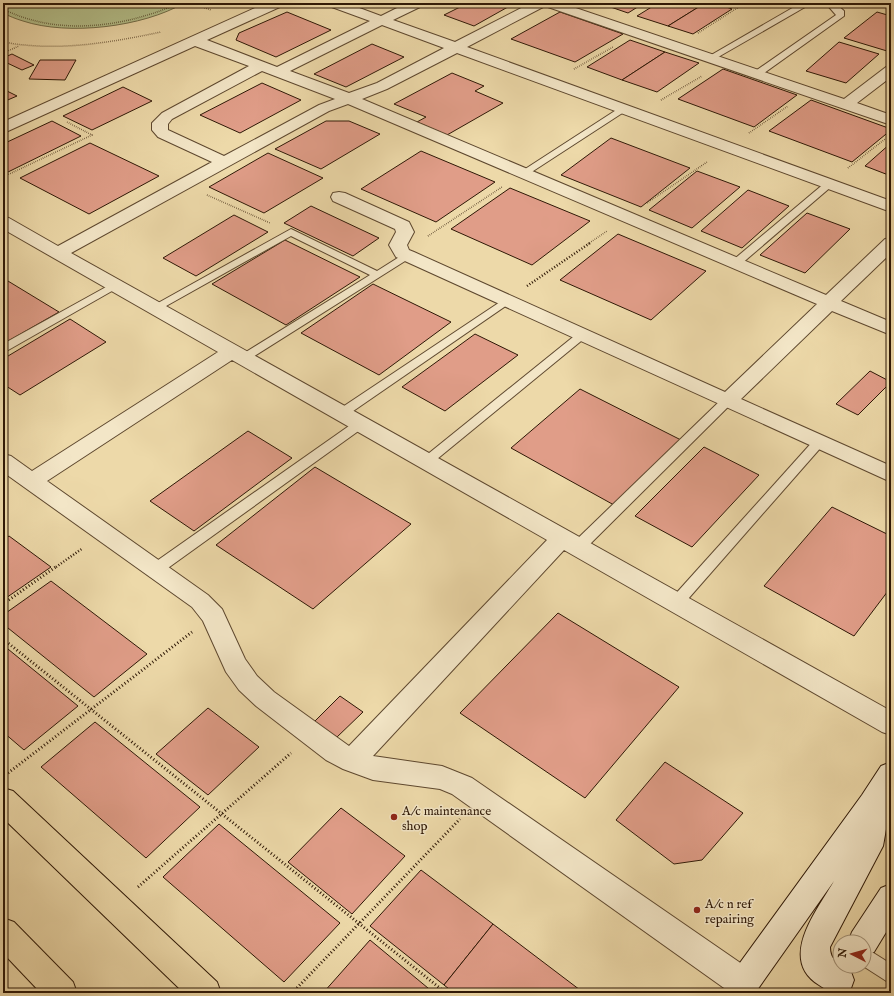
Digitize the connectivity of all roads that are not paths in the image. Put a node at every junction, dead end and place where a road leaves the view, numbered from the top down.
1 (277, 3) edge
2 (334, 3) edge
3 (417, 3) edge
4 (541, 3) edge
5 (548, 3) edge
6 (808, 3) edge
7 (822, 3) edge
8 (382, 20) junction
9 (196, 41) junction
10 (457, 48) junction
11 (710, 58) junction
12 (262, 65) junction
13 (891, 70) edge
14 (279, 71) junction
15 (757, 74) junction
16 (347, 98) junction
17 (846, 105) junction
18 (624, 108) junction
19 (891, 120) edge
20 (3, 128) edge
21 (224, 162) junction
22 (524, 173) junction
23 (829, 184) junction
24 (339, 197) dead end
25 (891, 206) edge
26 (3, 222) edge
27 (891, 243) edge
28 (57, 253) junction
29 (405, 255) junction
30 (736, 263) junction
31 (378, 275) junction
32 (115, 285) junction
33 (506, 301) junction
34 (829, 302) junction
35 (155, 308) junction
36 (891, 329) edge
37 (582, 335) junction
38 (3, 349) edge
39 (238, 355) junction
40 (728, 400) junction
41 (351, 418) junction
42 (819, 442) junction
43 (3, 461) edge
44 (427, 461) junction
45 (891, 475) edge
46 (32, 481) junction
47 (570, 542) junction
48 (156, 569) junction
49 (676, 603) junction
50 (891, 724) edge
51 (352, 761) junction
52 (891, 774) edge
53 (3, 800) edge
54 (872, 804) junction
55 (891, 898) edge
56 (3, 932) edge
57 (868, 934) edge
58 (872, 962) edge
59 (891, 975) edge
60 (840, 980) edge
61 (741, 988) edge
62 (62, 993) edge
63 (206, 993) edge

1 - 9 street
2 - 8 street
3 - 8 street
4 - 10 street
5 - 11 street
6 - 11 lane
7 - 15 lane
8 - 10 street
8 - 14 street
9 - 12 street
9 - 20 street
10 - 16 street
10 - 18 street
11 - 15 street
12 - 14 street
12 - 21 street
13 - 17 street
14 - 16 street
15 - 17 street
16 - 21 street
16 - 22 street
17 - 19 street
18 - 22 lane
18 - 23 street
21 - 28 street
22 - 30 street
23 - 25 street
23 - 30 lane
24 - 29 street
26 - 28 street
27 - 34 street
28 - 32 street
29 - 31 lane
29 - 33 street
30 - 34 street
31 - 35 lane
31 - 39 lane
32 - 35 street
32 - 38 lane
33 - 37 street
33 - 41 lane
34 - 36 street
34 - 40 street
35 - 39 street
37 - 40 street
37 - 44 lane
39 - 41 street
39 - 46 street
40 - 42 street
40 - 47 lane
41 - 44 street
41 - 48 lane
42 - 45 street
42 - 49 lane
43 - 46 street
44 - 47 street
46 - 48 street
47 - 49 street
47 - 51 street
48 - 51 street
49 - 50 street
51 - 61 street
52 - 54 street
53 - 63 highway
54 - 60 street
54 - 61 street
55 - 57 street
56 - 62 highway
58 - 59 lane

